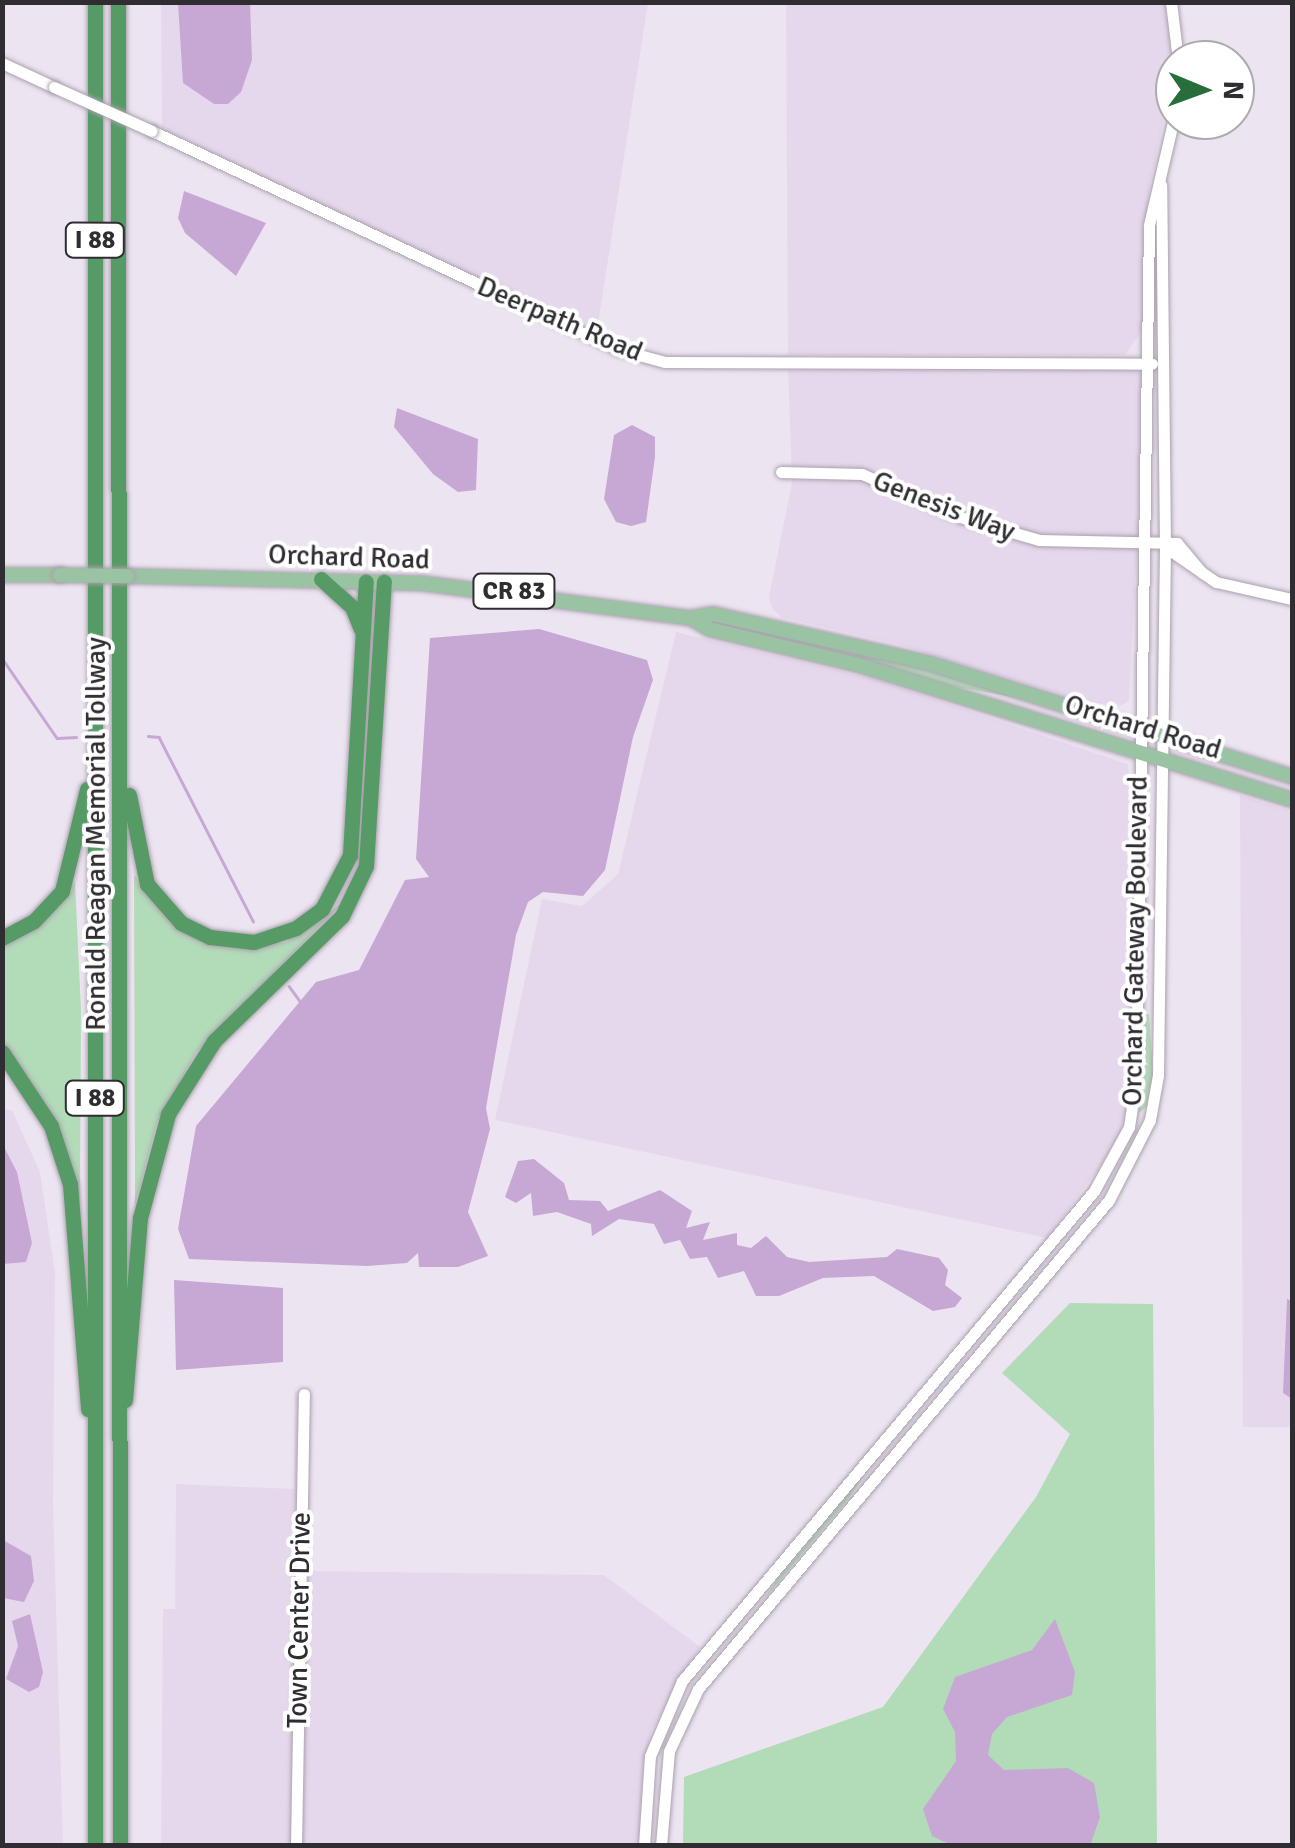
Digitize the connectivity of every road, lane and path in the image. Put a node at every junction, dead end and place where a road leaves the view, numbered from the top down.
1 (95, 2) edge
2 (118, 2) edge
3 (1171, 2) edge
4 (1177, 40) edge
5 (2, 63) edge
6 (1168, 140) edge
7 (1161, 170) junction
8 (1148, 364) junction
9 (1164, 364) junction
10 (781, 472) dead end
11 (1144, 546) junction
12 (1166, 548) junction
13 (2, 575) edge
14 (321, 579) junction
15 (366, 581) junction
16 (384, 582) junction
17 (1292, 600) edge
18 (692, 618) junction
19 (363, 636) junction
20 (1141, 729) junction
21 (1163, 736) junction
22 (121, 737) junction
23 (94, 750) junction
24 (1140, 752) junction
25 (1163, 759) junction
26 (1292, 777) edge
27 (1292, 800) edge
28 (2, 938) edge
29 (2, 1052) edge
30 (304, 1394) dead end
31 (120, 1413) junction
32 (94, 1445) junction
33 (94, 1846) edge
34 (120, 1846) edge
35 (296, 1846) edge
36 (644, 1846) edge
37 (661, 1846) edge

1 - 23 highway, Ronald Reagan Memorial Tollway / I 88
2 - 22 highway, Ronald Reagan Memorial Tollway / I 88
3 - 4 street
5 - 8 street, Deerpath Road, bridge
6 - 7 street, Orchard Gateway Boulevard
7 - 8 street, Orchard Gateway Boulevard
7 - 9 street, Orchard Gateway Boulevard
8 - 9 street, Deerpath Road
8 - 11 street, Orchard Gateway Boulevard
9 - 12 street, Orchard Gateway Boulevard
10 - 11 street, Genesis Way
11 - 12 street, Genesis Way
11 - 20 street, Orchard Gateway Boulevard
12 - 17 street
12 - 21 street, Orchard Gateway Boulevard
13 - 14 main road, Orchard Road / CR 83, bridge
14 - 15 main road, Orchard Road / CR 83
14 - 19 highway
15 - 16 main road, Orchard Road / CR 83
15 - 19 highway
16 - 18 main road, Orchard Road / CR 83
16 - 31 highway
18 - 20 main road, Orchard Road / CR 83
18 - 24 main road, Orchard Road / CR 83
19 - 22 highway
20 - 21 main road, Orchard Road / CR 83
20 - 24 street, Orchard Gateway Boulevard
21 - 25 street, Orchard Gateway Boulevard
21 - 26 main road, Orchard Road / CR 83
22 - 31 highway, Ronald Reagan Memorial Tollway / I 88
23 - 28 highway
23 - 32 highway, Ronald Reagan Memorial Tollway / I 88
24 - 25 main road, Orchard Road / CR 83
24 - 36 street, Orchard Gateway Boulevard
25 - 27 main road, Orchard Road / CR 83
25 - 37 street, Orchard Gateway Boulevard
29 - 32 highway
30 - 35 street, Town Center Drive
31 - 34 highway, Ronald Reagan Memorial Tollway / I 88
32 - 33 highway, Ronald Reagan Memorial Tollway / I 88

